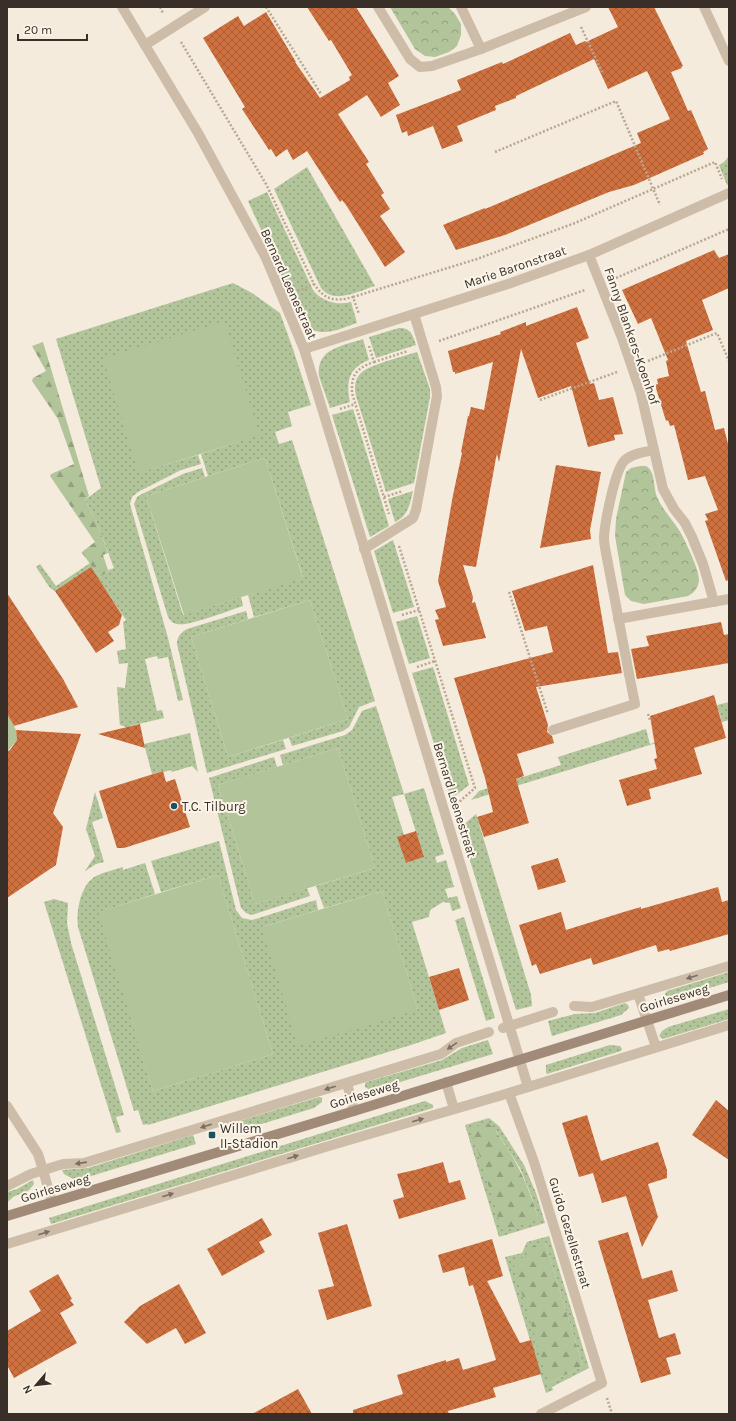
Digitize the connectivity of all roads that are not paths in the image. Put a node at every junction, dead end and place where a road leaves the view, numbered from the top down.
1 (122, 7) edge
2 (204, 7) edge
3 (378, 7) edge
4 (461, 7) edge
5 (586, 7) edge
6 (704, 7) edge
7 (145, 45) junction
8 (481, 49) junction
9 (729, 61) edge
10 (729, 193) edge
11 (589, 255) junction
12 (414, 314) junction
13 (304, 349) junction
14 (654, 450) junction
15 (364, 549) junction
16 (729, 599) edge
17 (714, 602) junction
18 (618, 619) junction
19 (553, 730) road end
20 (729, 966) edge
21 (638, 994) junction
22 (729, 995) edge
23 (574, 1006) dead end
24 (553, 1012) dead end
25 (647, 1020) junction
26 (729, 1025) edge
27 (507, 1027) junction
28 (489, 1032) dead end
29 (656, 1047) junction
30 (519, 1060) junction
31 (446, 1082) junction
32 (347, 1083) junction
33 (528, 1087) junction
34 (509, 1093) junction
35 (7, 1106) edge
36 (454, 1109) junction
37 (354, 1110) junction
38 (43, 1170) junction
39 (7, 1186) edge
40 (52, 1202) junction
41 (7, 1216) edge
42 (7, 1244) edge
43 (541, 1414) edge

1 - 7 street, Bernard Leenestraat
2 - 7 street
3 - 8 street
4 - 8 street
5 - 8 street
6 - 9 street
7 - 13 street, Bernard Leenestraat
10 - 11 street, Marie Baronstraat
11 - 12 street, Marie Baronstraat
11 - 14 street, Fanny Blankers-Koenhof
12 - 13 street, Marie Baronstraat
12 - 15 street
13 - 15 street, Bernard Leenestraat
14 - 17 street, Fanny Blankers-Koenhof
14 - 18 street
15 - 27 street, Bernard Leenestraat
16 - 17 street
17 - 18 street
18 - 19 street
20 -> 21 street, Goirleseweg
21 - 23 street, Goirleseweg
21 - 25 street
22 - 25 street, Goirleseweg
24 - 27 street
25 - 29 street
25 - 30 street, Goirleseweg
26 - 29 street
27 - 30 street, Bernard Leenestraat
28 -> 32 street, Goirleseweg
29 - 33 street
30 - 31 street, Goirleseweg
30 - 33 street, Bernard Leenestraat
31 - 36 street
31 - 37 street, Goirleseweg
32 - 37 street
32 -> 38 street, Goirleseweg
33 - 34 street
34 - 36 street
34 - 43 street, Guido Gezellestraat
35 - 38 street
42 -> 36 street
37 - 40 street, Goirleseweg
38 - 39 street, Goirleseweg
38 - 40 street
40 - 41 street, Goirleseweg

